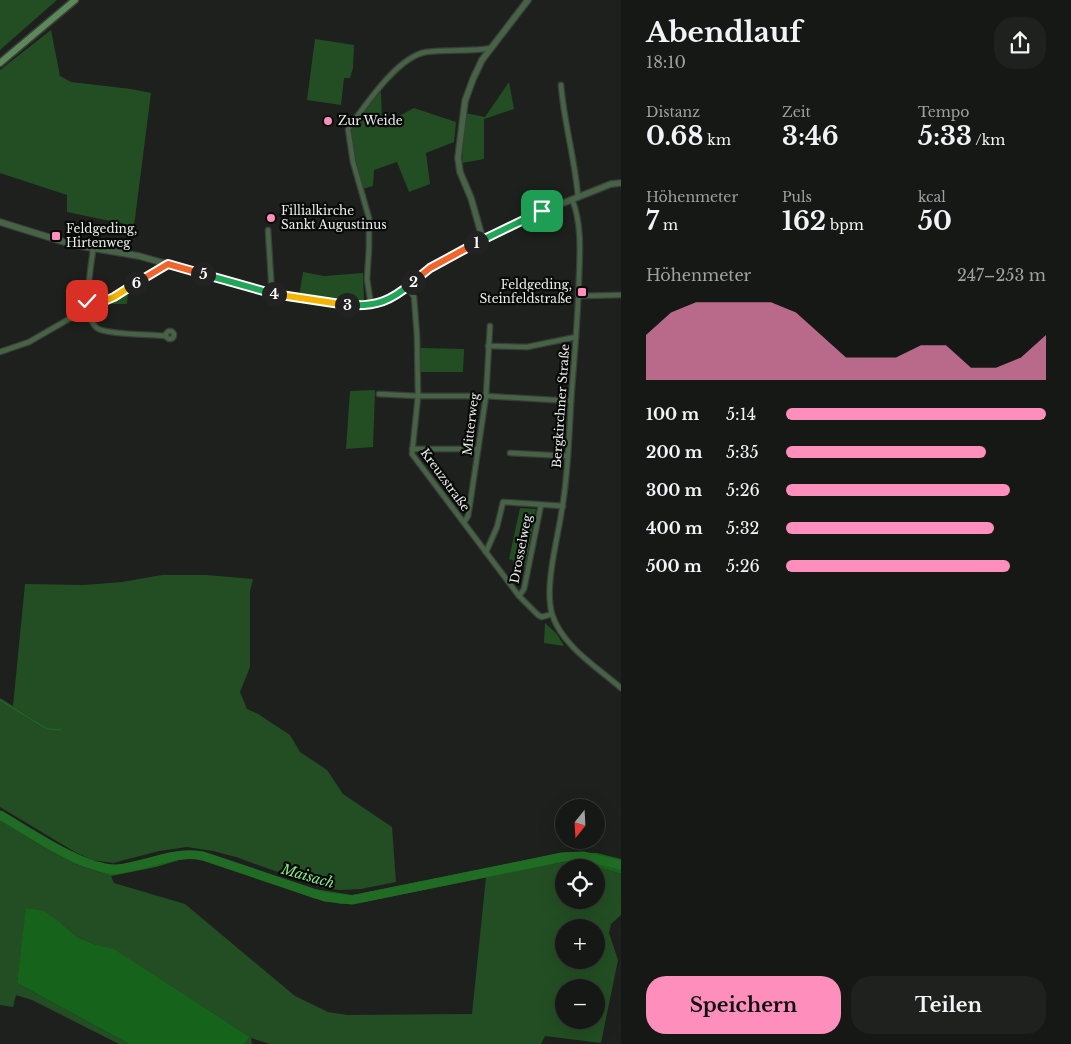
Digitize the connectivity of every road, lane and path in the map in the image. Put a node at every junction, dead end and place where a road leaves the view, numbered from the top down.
1 (75, 0) edge
2 (528, 0) edge
3 (492, 48) junction
4 (0, 63) edge
5 (561, 85) dead end
6 (621, 183) edge
7 (575, 198) junction
8 (0, 222) edge
9 (268, 230) dead end
10 (483, 240) junction
11 (93, 250) junction
12 (168, 264) junction
13 (408, 287) junction
14 (272, 294) junction
15 (621, 295) edge
16 (579, 296) junction
17 (371, 305) junction
18 (88, 308) junction
19 (490, 326) dead end
20 (166, 336) dead end
21 (576, 337) junction
22 (488, 346) junction
23 (0, 352) edge
24 (379, 394) dead end
25 (418, 396) junction
26 (486, 396) junction
27 (571, 401) junction
28 (412, 449) junction
29 (478, 449) junction
30 (510, 453) dead end
31 (568, 456) junction
32 (541, 505) junction
33 (563, 506) junction
34 (464, 522) junction
35 (486, 552) junction
36 (519, 596) junction
37 (552, 614) junction
38 (621, 688) edge

1 - 4 main road
2 - 3 street
3 - 10 street
3 - 17 street
5 - 7 street, Bergkirchner Straße
6 - 7 street
7 - 10 street
7 - 16 street, Bergkirchner Straße
8 - 11 street
9 - 14 street
10 - 13 street
11 - 12 street
11 - 18 street
12 - 14 street
12 - 18 street
13 - 17 street
13 - 25 street, Kreuzstraße
14 - 17 street
15 - 16 street
16 - 21 street, Bergkirchner Straße
18 - 20 street
18 - 23 street
19 - 22 street, Mitterweg
21 - 22 street
21 - 27 street, Bergkirchner Straße
22 - 26 street, Mitterweg
24 - 25 street
25 - 26 street
25 - 28 street, Kreuzstraße
26 - 27 street
26 - 29 street, Mitterweg
27 - 31 street, Bergkirchner Straße
28 - 29 street
28 - 34 street, Kreuzstraße
29 - 34 street, Mitterweg
30 - 31 street
31 - 33 street, Bergkirchner Straße
32 - 33 street
32 - 35 street
32 - 36 street, Drosselweg
33 - 37 street, Bergkirchner Straße
34 - 35 street, Kreuzstraße
35 - 36 street, Kreuzstraße
36 - 37 street, Kreuzstraße
37 - 38 street

